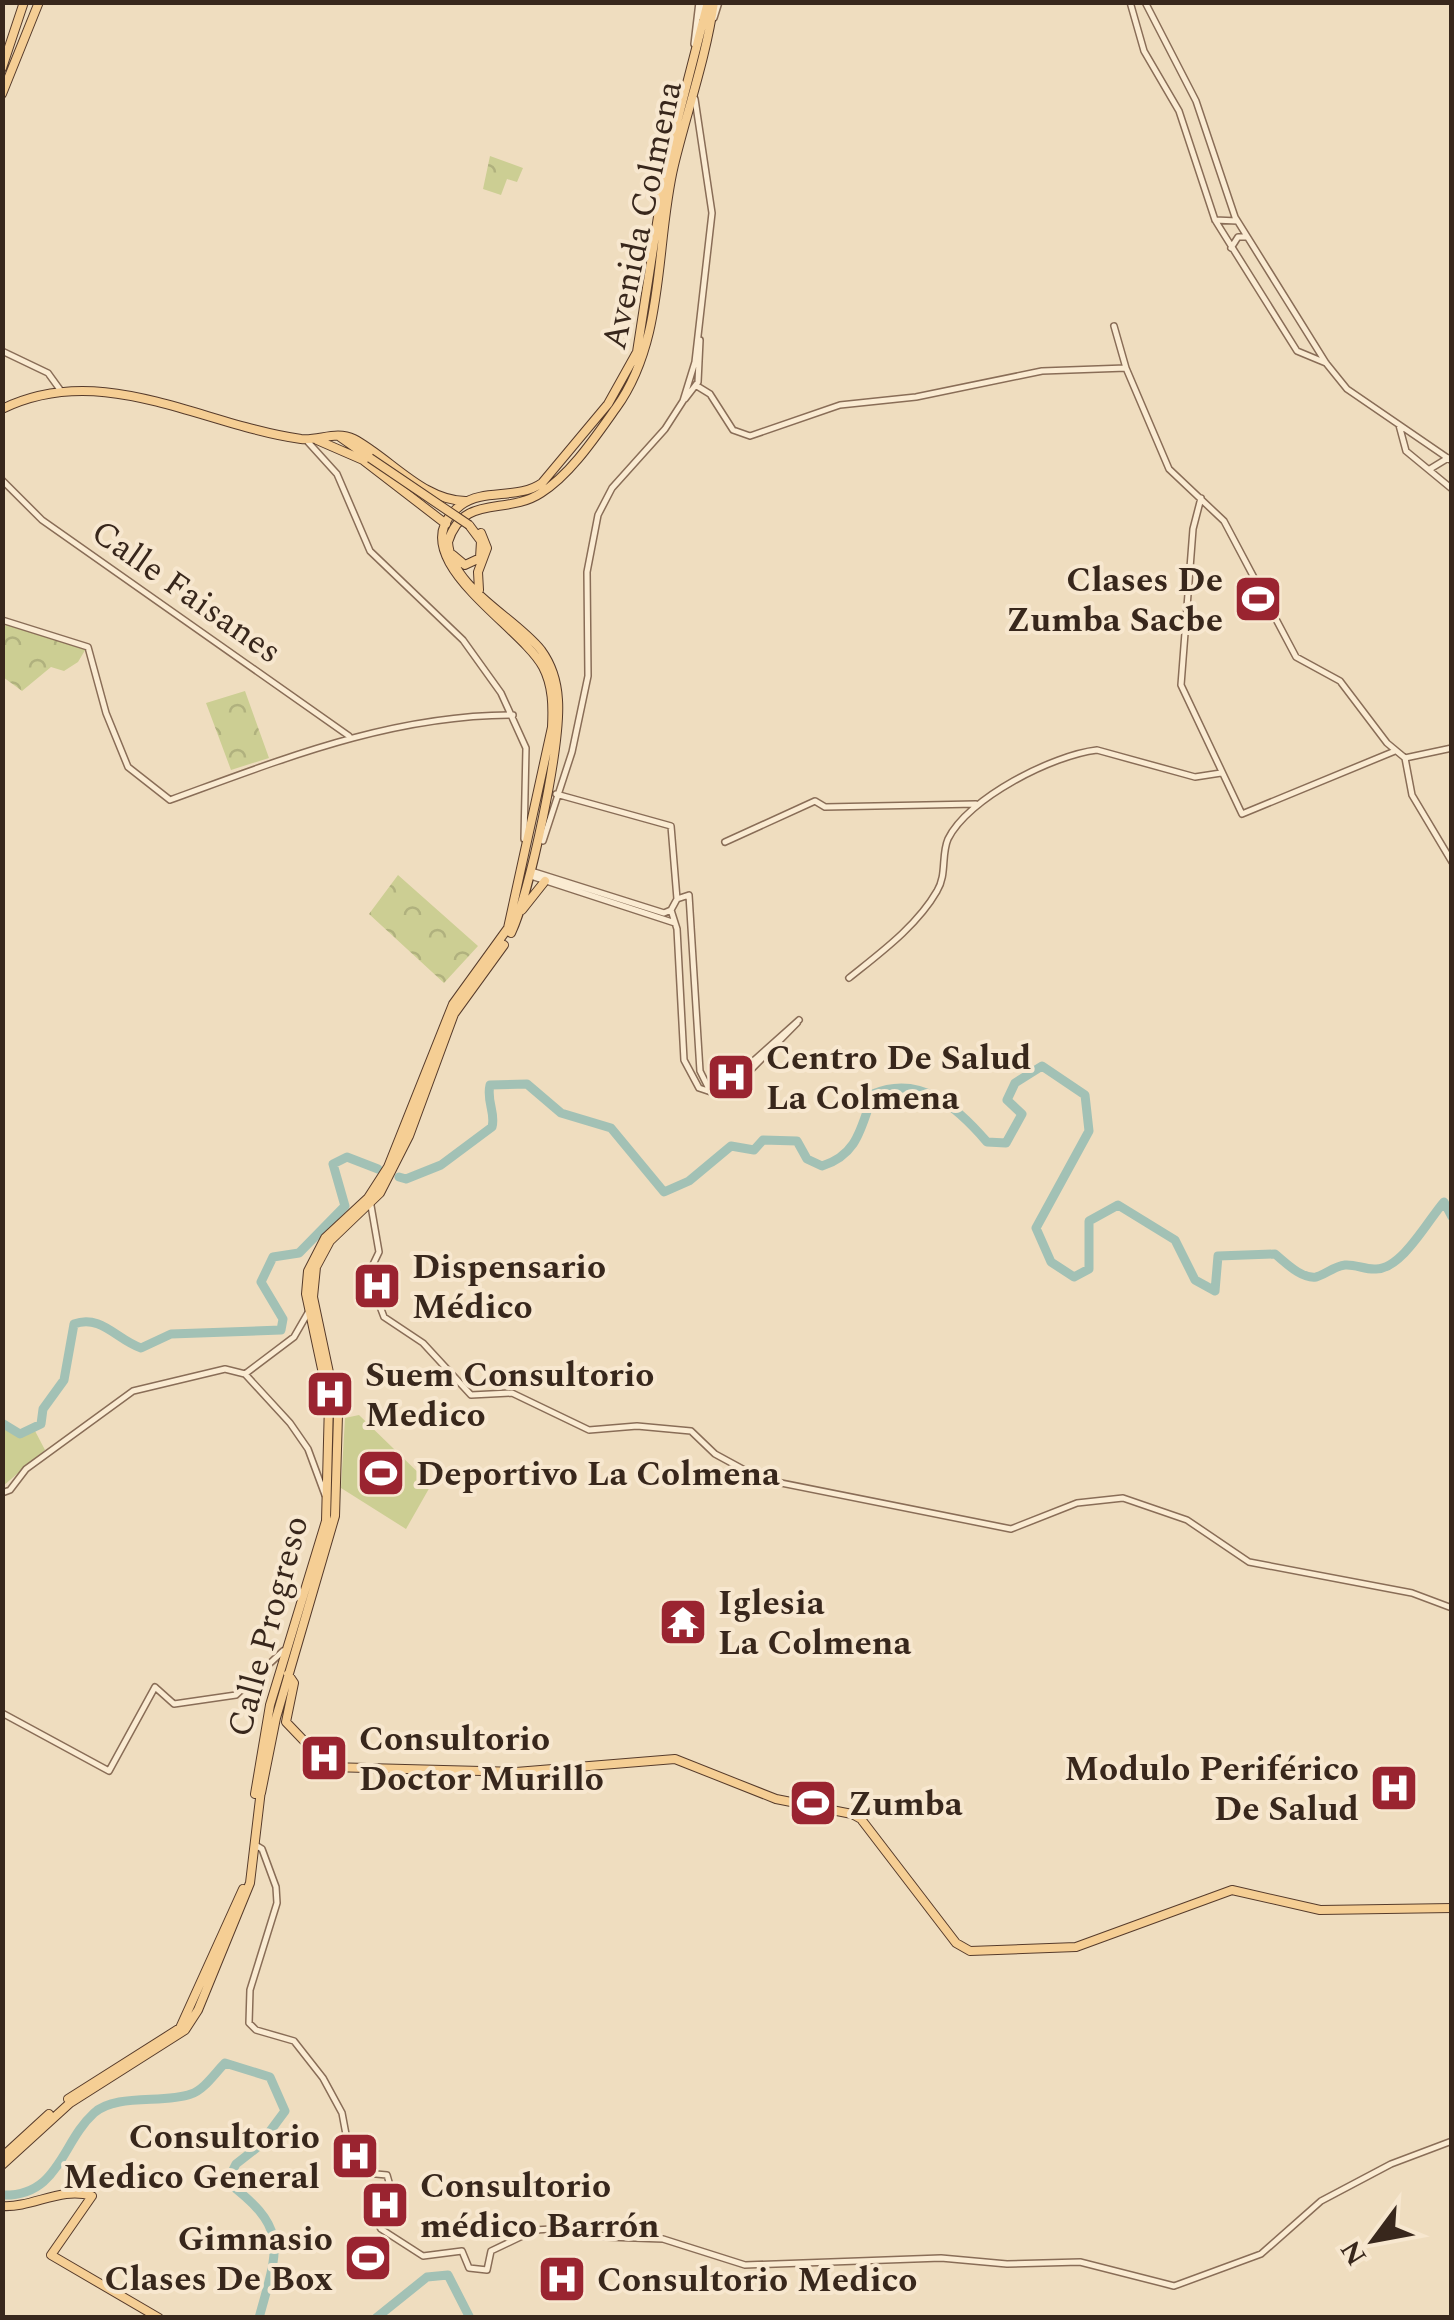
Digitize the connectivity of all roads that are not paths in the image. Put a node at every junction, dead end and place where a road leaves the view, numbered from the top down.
1 (24, 2) edge
2 (39, 2) edge
3 (709, 2) edge
4 (1130, 2) edge
5 (1145, 2) edge
6 (702, 32) junction
7 (2, 68) edge
8 (2, 94) edge
9 (694, 96) junction
10 (1215, 220) junction
11 (1238, 221) junction
12 (1247, 237) junction
13 (1231, 248) junction
14 (1114, 326) dead end
15 (697, 332) junction
16 (2, 351) edge
17 (1326, 362) junction
18 (1126, 368) junction
19 (697, 386) junction
20 (61, 391) junction
21 (683, 401) junction
22 (2, 409) edge
23 (1398, 422) junction
24 (337, 435) junction
25 (309, 439) junction
26 (327, 447) junction
27 (360, 452) junction
28 (1450, 459) edge
29 (1430, 469) junction
30 (2, 480) edge
31 (1452, 489) edge
32 (438, 495) junction
33 (1201, 498) junction
34 (467, 501) junction
35 (430, 510) junction
36 (446, 524) junction
37 (469, 526) junction
38 (448, 542) junction
39 (479, 591) junction
40 (2, 620) edge
41 (513, 716) junction
42 (349, 736) junction
43 (1452, 748) edge
44 (1395, 750) junction
45 (1406, 758) junction
46 (1221, 773) junction
47 (556, 794) junction
48 (976, 804) junction
49 (540, 818) junction
50 (542, 840) joint
51 (725, 842) dead end
52 (1452, 862) edge
53 (527, 870) junction
54 (545, 881) junction
55 (677, 899) junction
56 (671, 910) junction
57 (519, 913) junction
58 (676, 923) junction
59 (849, 978) dead end
60 (370, 1201) junction
61 (309, 1310) junction
62 (242, 1373) junction
63 (2, 1493) edge
64 (328, 1503) junction
65 (329, 1531) junction
66 (1452, 1608) edge
67 (296, 1636) junction
68 (289, 1676) junction
69 (279, 1686) junction
70 (2, 1713) edge
71 (258, 1794) junction
72 (257, 1846) junction
73 (1452, 1908) edge
74 (225, 1942) junction
75 (1452, 2140) edge
76 (17, 2147) junction
77 (2, 2148) edge
78 (2, 2161) edge
79 (2, 2206) edge
80 (159, 2318) edge

1 - 7 main road
2 - 8 main road
3 - 6 main road
3 - 6 main road
4 - 10 street
5 - 11 street
6 - 9 main road, Avenida Colmena
6 - 34 main road, Avenida Colmena
9 - 15 street
9 - 38 main road, Avenida Colmena
10 - 11 street
10 - 13 street
11 - 12 street
12 - 13 street
12 - 17 street
13 - 17 street
14 - 18 street
15 - 19 street
15 - 21 street
16 - 20 street
17 - 23 street
18 - 19 street
18 - 33 street
19 - 21 street
20 - 22 main road
20 - 25 main road
21 - 47 street
23 - 28 street
23 - 29 street
24 - 25 main road
24 - 27 main road
24 - 32 main road
25 - 26 main road
26 - 27 main road
26 - 35 main road
26 - 41 street
27 - 37 main road, bridge
28 - 29 street
29 - 31 street
30 - 42 street, Calle Faisanes
32 - 34 main road
32 - 35 main road
33 - 44 street
33 - 46 street
34 - 36 main road
35 - 36 main road
36 - 53 main road
37 - 38 main road
37 - 39 main road
38 - 39 main road
39 - 49 main road
40 - 42 street
41 - 42 street
41 - 53 street
43 - 45 street
44 - 45 street
44 - 46 street
45 - 52 street
46 - 48 street
47 - 50 street
47 - 55 street
48 - 51 street
48 - 59 street
49 - 50 main road
49 - 53 main road
53 - 54 street
53 - 56 street
53 - 57 main road
53 - 60 main road
54 - 57 main road
54 - 58 street
55 - 56 street
55 - 58 street
56 - 58 street
57 - 60 main road
60 - 61 main road, Calle Progreso
60 - 65 main road, Calle Progreso
60 - 66 street
61 - 62 street
61 - 64 main road, Calle Progreso
62 - 63 street
62 - 64 street
64 - 65 main road, Calle Progreso
65 - 67 main road, Calle Progreso
65 - 67 main road, Calle Progreso
67 - 68 main road
67 - 69 main road, Calle Progreso
67 - 70 street
68 - 69 main road
68 - 71 main road
68 - 73 main road
69 - 71 main road, Calle Progreso
71 - 72 main road
71 - 74 main road
72 - 74 main road
72 - 75 street
74 - 76 main road
76 - 77 street
76 - 78 main road
79 - 80 main road

